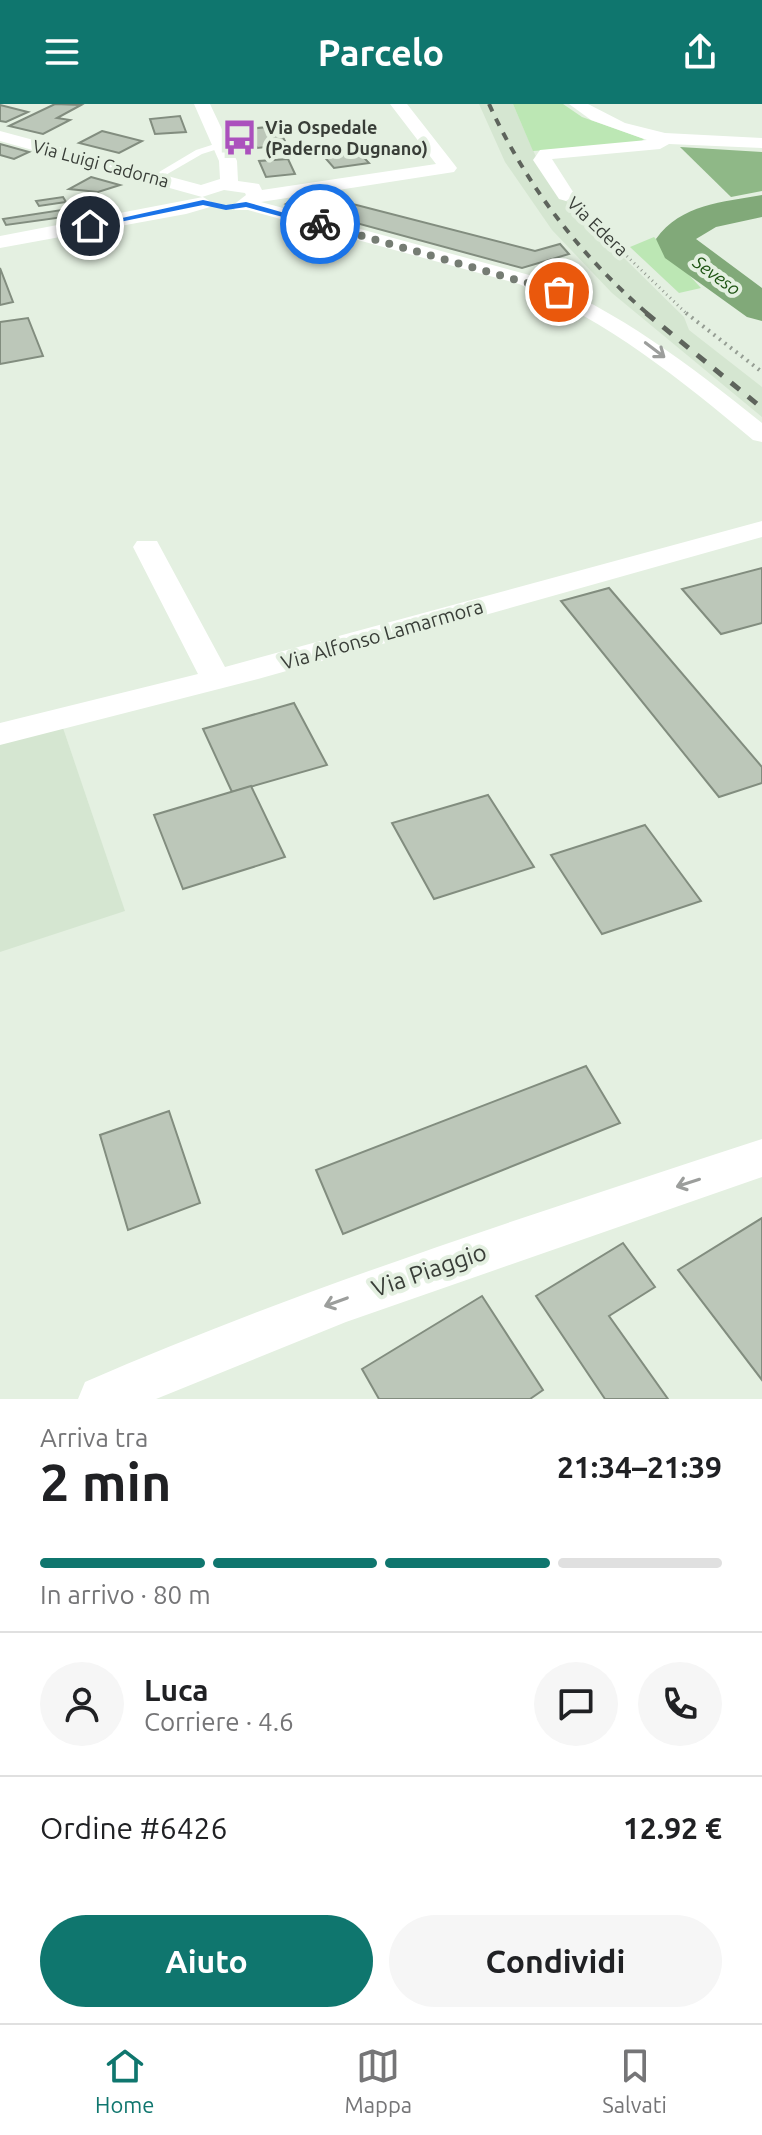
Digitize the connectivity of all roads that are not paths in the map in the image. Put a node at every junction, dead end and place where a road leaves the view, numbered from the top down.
1 (202, 104) edge
2 (398, 104) edge
3 (577, 104) edge
4 (0, 136) edge
5 (669, 138) junction
6 (762, 143) edge
7 (221, 145) junction
8 (154, 178) junction
9 (229, 183) junction
10 (566, 195) road end
11 (203, 197) junction
12 (252, 200) junction
13 (0, 242) edge
14 (762, 435) edge
15 (762, 529) edge
16 (147, 547) dead end
17 (216, 679) junction
18 (0, 734) edge
19 (762, 1158) edge
20 (102, 1399) edge

1 - 7 street
2 - 12 street
3 - 5 street, Via Edera
4 - 8 street, Via Luigi Cadorna
5 - 6 street, Via Edera
5 - 10 street, Via Edera
7 - 8 lane
7 - 9 street
8 - 11 street, Via Luigi Cadorna
9 - 11 street
9 - 12 street
11 - 12 street
11 - 13 street
12 -> 14 street
15 - 17 street, Via Alfonso Lamarmora
16 - 17 street
17 - 18 street, Via Alfonso Lamarmora
19 -> 20 street, Via Piaggio

